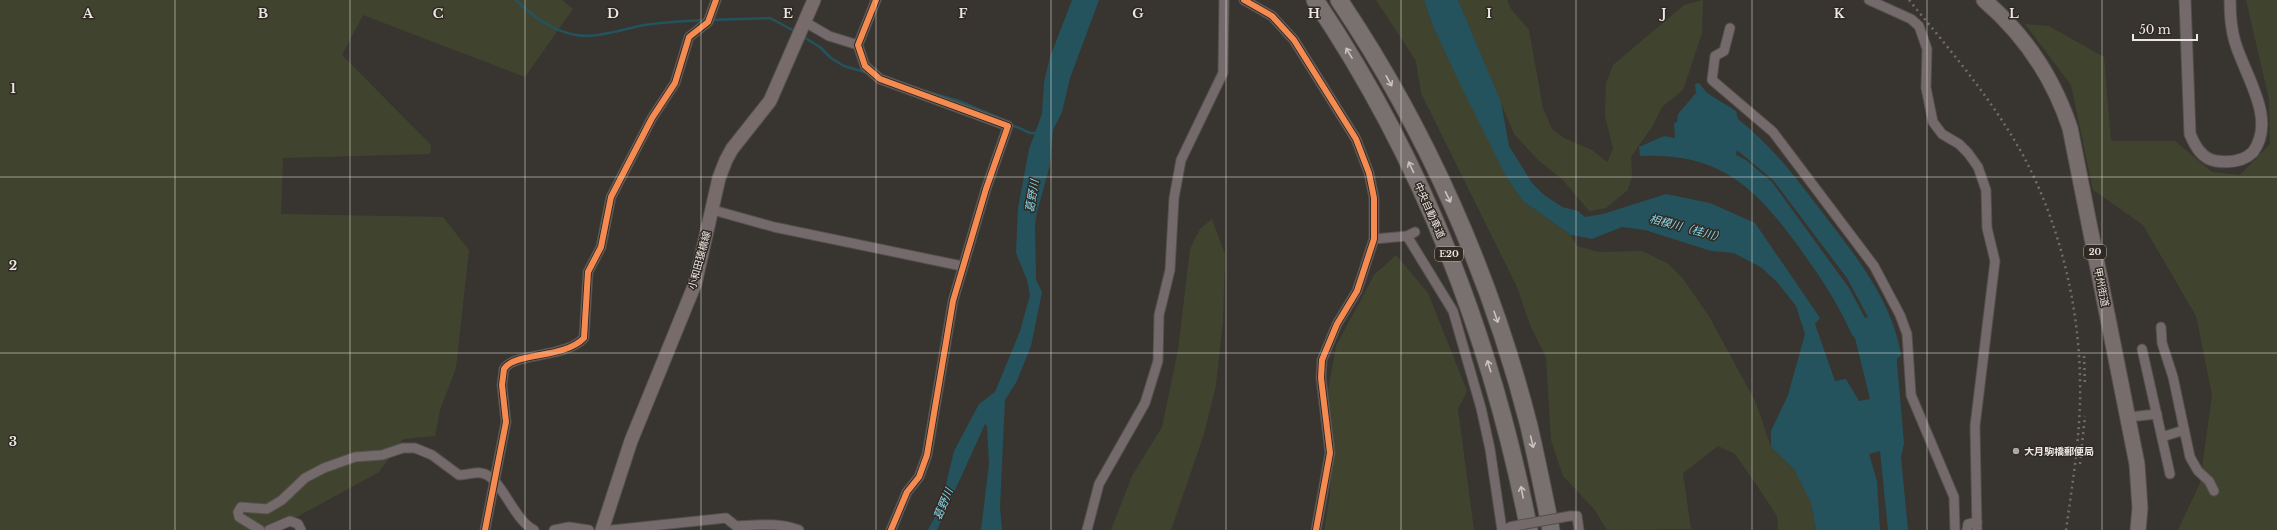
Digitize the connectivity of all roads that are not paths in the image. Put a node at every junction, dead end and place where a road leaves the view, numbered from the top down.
1 (716, 0) edge
2 (814, 0) edge
3 (876, 0) edge
4 (1224, 0) edge
5 (1244, 0) edge
6 (1315, 0) edge
7 (1339, 0) edge
8 (1869, 0) edge
9 (1984, 0) edge
10 (2185, 0) edge
11 (2230, 0) edge
12 (806, 22) junction
13 (1730, 28) dead end
14 (858, 45) junction
15 (713, 210) junction
16 (1374, 239) junction
17 (962, 266) junction
18 (2161, 327) dead end
19 (2142, 349) dead end
20 (2157, 414) junction
21 (2129, 417) junction
22 (2184, 430) junction
23 (2162, 437) junction
24 (2170, 474) dead end
25 (495, 482) junction
26 (2214, 491) dead end
27 (1977, 526) edge
28 (1504, 529) edge
29 (260, 530) edge
30 (269, 530) edge
31 (301, 530) edge
32 (485, 530) edge
33 (534, 530) edge
34 (554, 530) edge
35 (589, 530) edge
36 (602, 530) edge
37 (612, 530) edge
38 (798, 530) edge
39 (891, 530) edge
40 (1087, 530) edge
41 (1316, 530) edge
42 (1529, 530) edge
43 (1551, 530) edge
44 (1579, 530) edge
45 (1955, 530) edge
46 (1968, 530) edge
47 (2138, 530) edge

1 - 25 street
2 - 12 main road, 小和田猿橋線
3 - 14 street
4 - 40 street
5 - 16 street
42 -> 6 highway, 中央自動車道 / E20
7 -> 43 highway, 中央自動車道 / E20
8 - 27 street
9 - 21 highway, 甲州街道 / 20
10 - 11 street
12 - 14 street
12 - 15 main road, 小和田猿橋線
13 - 45 street
14 - 17 street
15 - 17 street
15 - 36 main road, 小和田猿橋線
16 - 28 street
16 - 41 street
17 - 39 street
18 - 22 street
19 - 20 street
20 - 21 street
20 - 23 street
21 - 47 highway, 甲州街道 / 20
22 - 23 street
22 - 26 street
23 - 24 street
25 - 29 street
25 - 32 street
25 - 33 street
27 - 46 street
28 - 44 street, bridge
30 - 31 street
34 - 35 street
37 - 38 street

